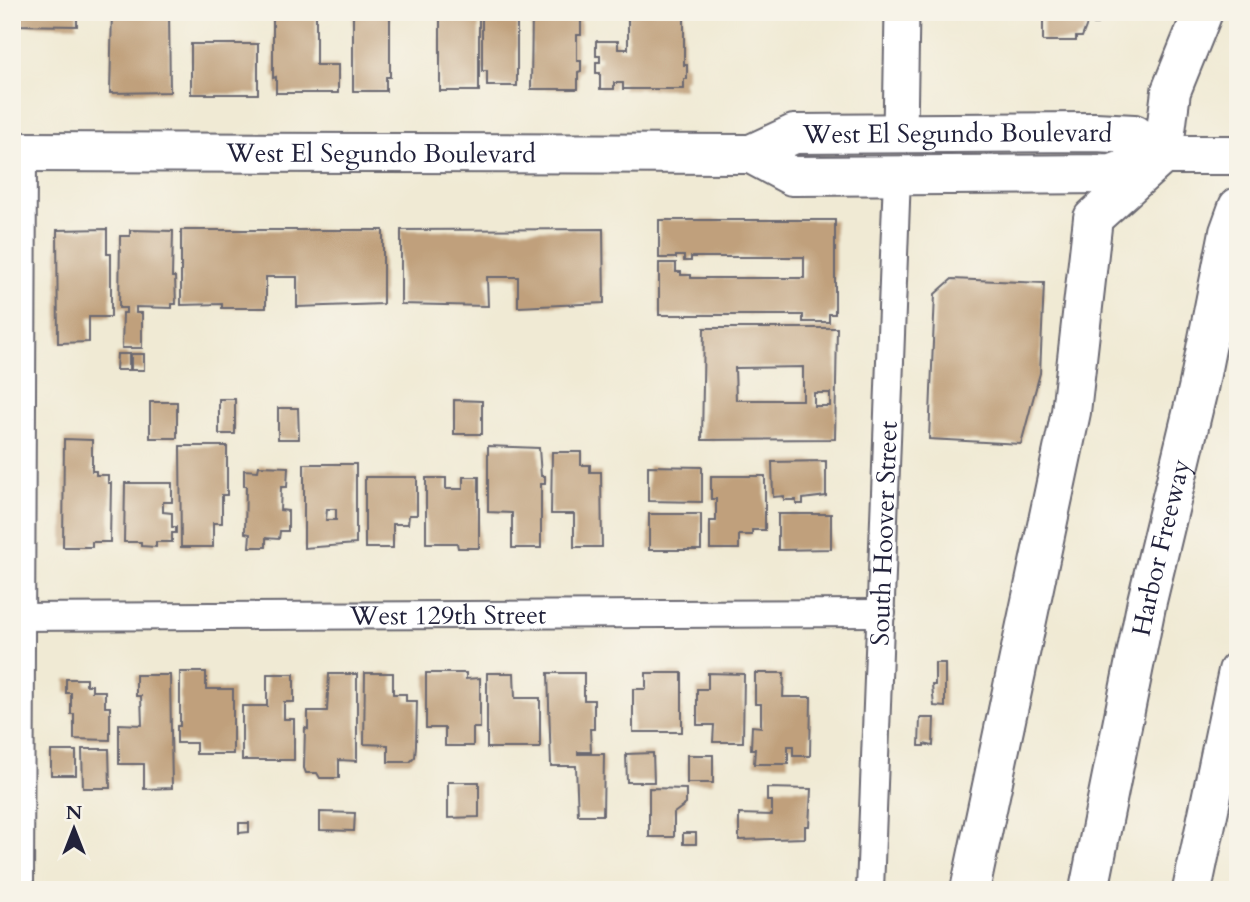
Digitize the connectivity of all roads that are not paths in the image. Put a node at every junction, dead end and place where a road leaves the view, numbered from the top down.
1 (902, 12) edge
2 (1203, 12) edge
3 (900, 133) junction
4 (18, 152) edge
5 (751, 154) junction
6 (1163, 155) junction
7 (1223, 155) edge
8 (897, 176) junction
9 (1235, 217) edge
10 (882, 613) junction
11 (16, 617) edge
12 (1238, 671) edge
13 (20, 890) edge
14 (870, 890) edge
15 (970, 890) edge
16 (1089, 890) edge
17 (1192, 890) edge

1 - 3 street
2 - 6 main road
3 - 5 main road, West El Segundo Boulevard
3 - 6 main road, West El Segundo Boulevard
4 - 5 main road, West El Segundo Boulevard
4 - 11 street
5 - 8 main road, West El Segundo Boulevard
6 - 7 main road, West El Segundo Boulevard
6 - 8 main road, West El Segundo Boulevard
6 - 15 main road
8 - 10 street, South Hoover Street
9 - 16 main road, Harbor Freeway
10 - 11 street, West 129th Street
10 - 14 street, South Hoover Street
11 - 13 street
12 - 17 main road

